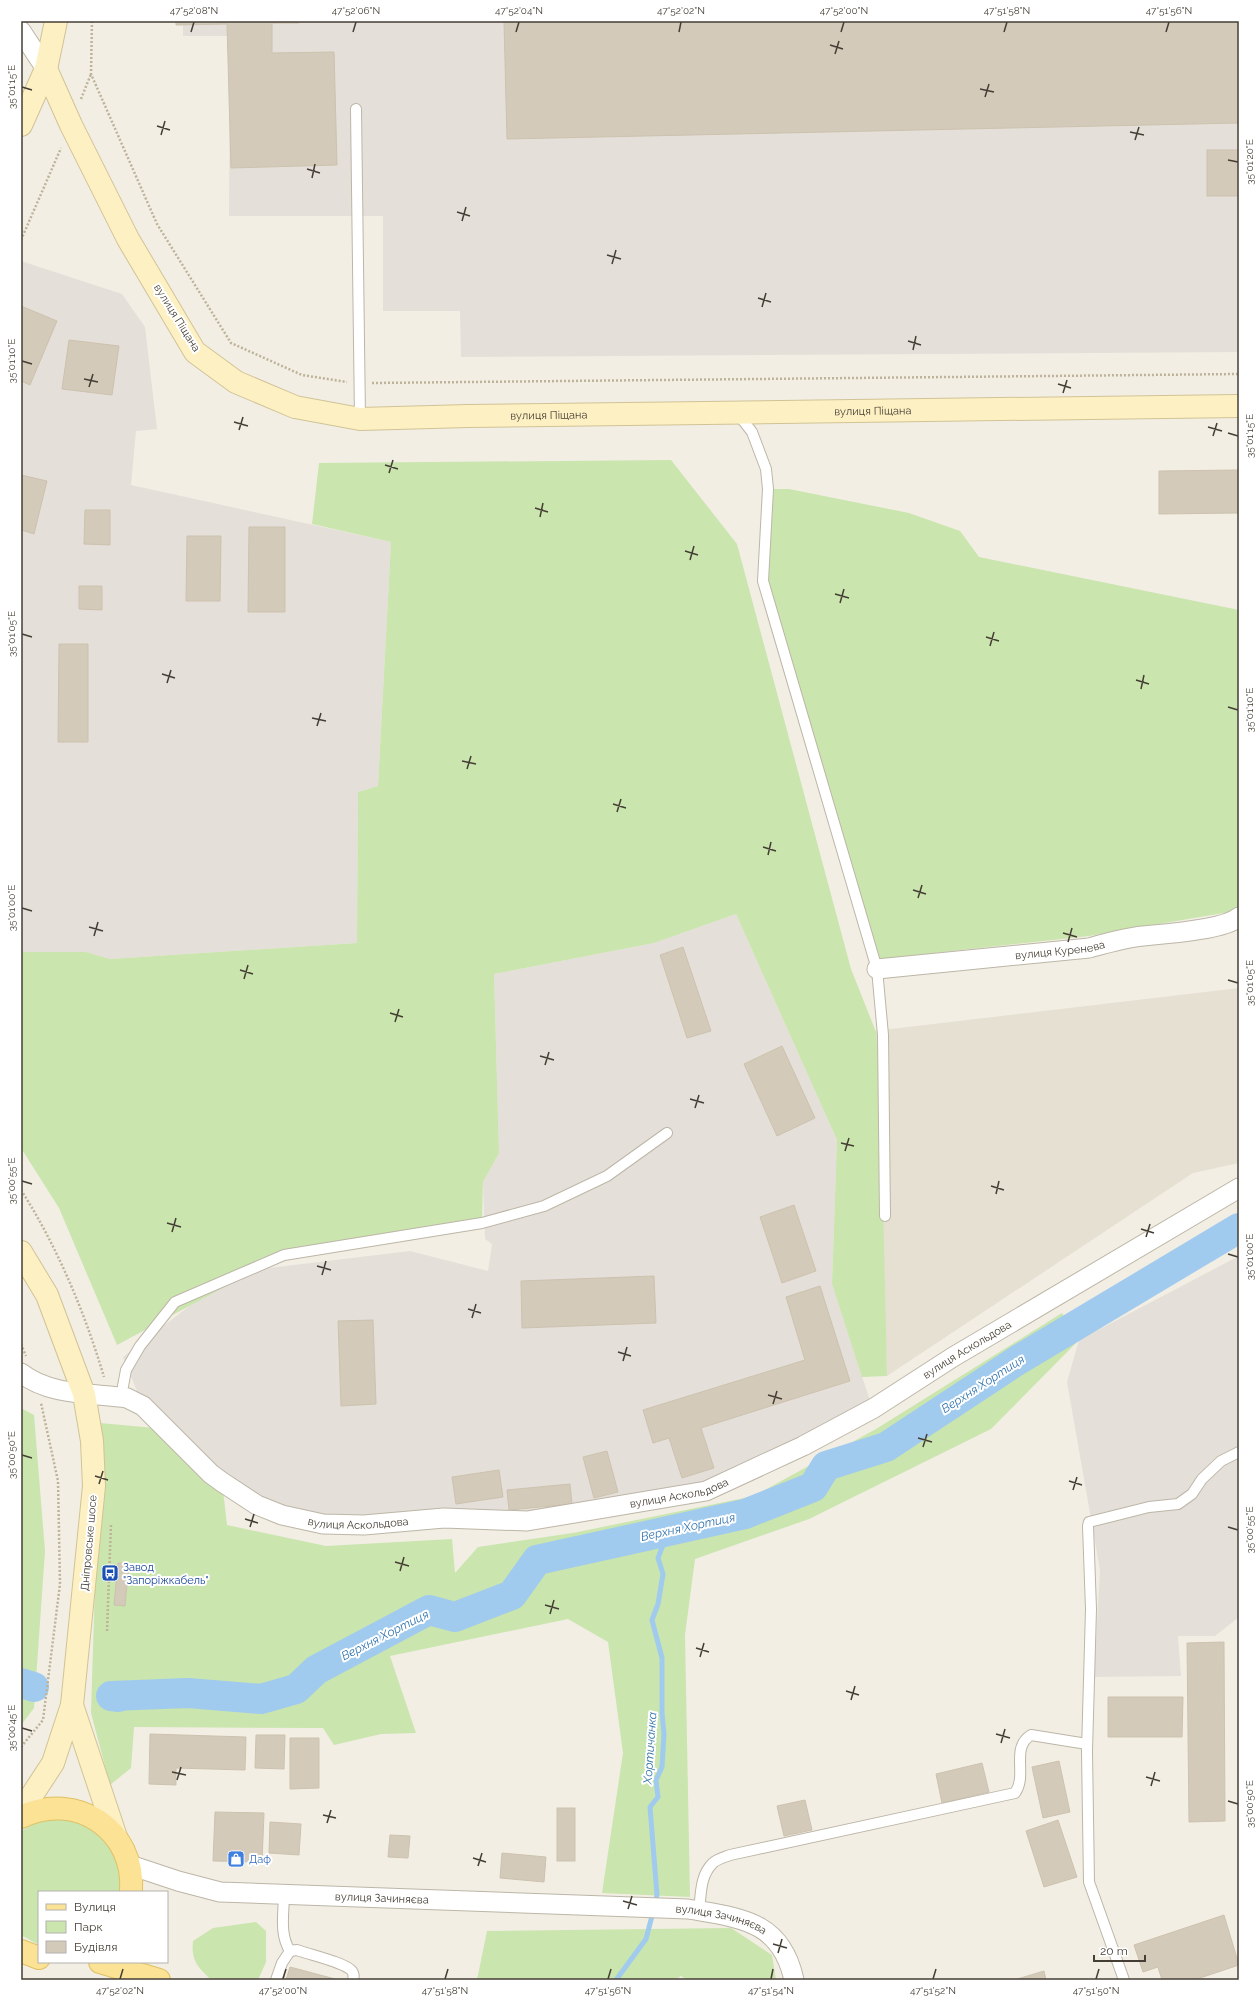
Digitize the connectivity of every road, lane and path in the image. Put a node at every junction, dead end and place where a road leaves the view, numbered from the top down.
1 (56, 21) edge
2 (92, 21) edge
3 (21, 31) edge
4 (46, 69) junction
5 (91, 74) junction
6 (356, 109) dead end
7 (21, 125) edge
8 (71, 126) junction
9 (21, 240) edge
10 (1239, 374) edge
11 (360, 384) junction
12 (1239, 406) edge
13 (737, 412) junction
14 (360, 419) junction
15 (1239, 917) edge
16 (877, 970) junction
17 (667, 1133) dead end
18 (1239, 1188) edge
19 (885, 1216) dead end
20 (21, 1252) edge
21 (21, 1344) edge
22 (24, 1365) edge
23 (38, 1384) junction
24 (84, 1394) junction
25 (121, 1397) junction
26 (1239, 1452) edge
27 (72, 1705) junction
28 (1088, 1744) junction
29 (21, 1747) edge
30 (21, 1812) edge
31 (21, 1817) edge
32 (116, 1837) junction
33 (130, 1865) junction
34 (131, 1891) edge
35 (137, 1891) edge
36 (284, 1893) junction
37 (699, 1911) junction
38 (21, 1951) edge
39 (290, 1951) junction
40 (38, 1958) edge
41 (103, 1963) edge
42 (158, 1963) edge
43 (159, 1980) edge
44 (166, 1980) edge
45 (276, 1980) edge
46 (353, 1980) edge
47 (794, 1980) edge
48 (1124, 1980) edge

1 - 4 street
2 - 5 path
3 - 4 street
4 - 7 street
4 - 8 street, вулиця Піщана
5 - 8 path
5 - 11 path
6 - 11 lane
8 - 9 path
8 - 14 street, вулиця Піщана
10 - 11 path
11 - 14 lane
12 - 13 street, вулиця Піщана
13 - 14 street, вулиця Піщана
13 - 16 lane
15 - 16 street, вулиця Куренева
16 - 19 lane
17 - 25 lane
18 - 25 street, вулиця Аскольдова
20 - 24 street, Дніпровське шосе
21 - 22 path
22 - 23 street, вулиця Аскольдова
23 - 24 street, вулиця Аскольдова
23 - 29 path
24 - 25 street, вулиця Аскольдова
24 - 27 street, Дніпровське шосе
26 - 28 lane
27 - 30 street, Дніпровське шосе
27 - 32 street
28 - 37 lane
28 - 48 lane
31 - 32 main road
32 - 33 main road
33 - 34 main road
33 - 35 main road
33 - 36 street, вулиця Зачиняєва
36 - 37 street, вулиця Зачиняєва
36 - 39 lane
37 - 47 street, вулиця Зачиняєва
38 - 40 main road
39 - 45 lane
39 - 46 lane
41 - 43 main road
42 - 44 main road

